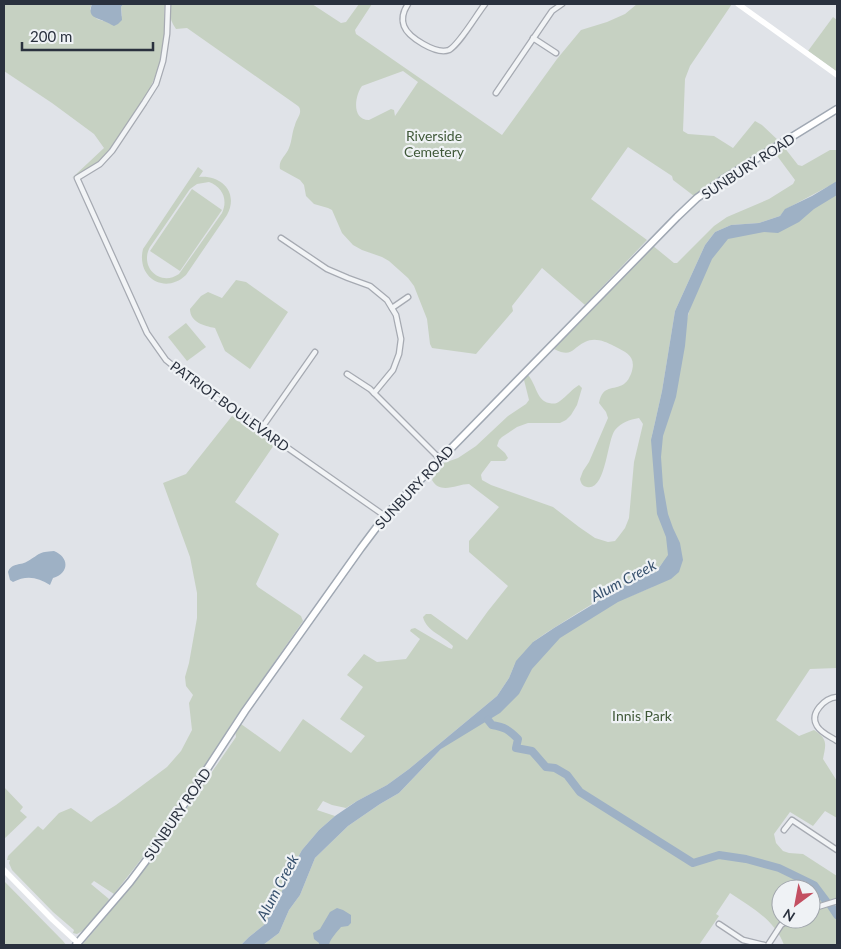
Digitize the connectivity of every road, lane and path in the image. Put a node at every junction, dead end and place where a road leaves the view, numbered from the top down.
1 (168, 4) edge
2 (408, 4) edge
3 (485, 4) edge
4 (562, 4) edge
5 (738, 4) edge
6 (534, 38) junction
7 (556, 53) dead end
8 (837, 75) edge
9 (496, 93) dead end
10 (837, 109) edge
11 (281, 238) dead end
12 (408, 297) dead end
13 (392, 308) junction
14 (315, 352) dead end
15 (347, 374) dead end
16 (374, 393) junction
17 (261, 429) junction
18 (440, 459) junction
19 (385, 516) junction
20 (837, 697) edge
21 (837, 741) edge
22 (784, 830) dead end
23 (837, 850) edge
24 (4, 870) edge
25 (837, 901) edge
26 (821, 906) edge
27 (719, 924) dead end
28 (778, 929) edge
29 (77, 944) edge
30 (764, 945) edge
31 (768, 945) edge

1 - 17 street, PATRIOT BOULEVARD
2 - 3 street
4 - 6 street
5 - 8 main road
6 - 7 street
6 - 9 street
10 - 18 main road, SUNBURY ROAD
11 - 13 street
12 - 13 street
13 - 16 street
14 - 17 street
15 - 16 street
16 - 18 street
17 - 19 street, PATRIOT BOULEVARD
18 - 19 main road, SUNBURY ROAD
19 - 29 main road, SUNBURY ROAD
20 - 21 street
22 - 23 street
24 - 29 main road
25 - 26 street
27 - 30 street
28 - 31 street

